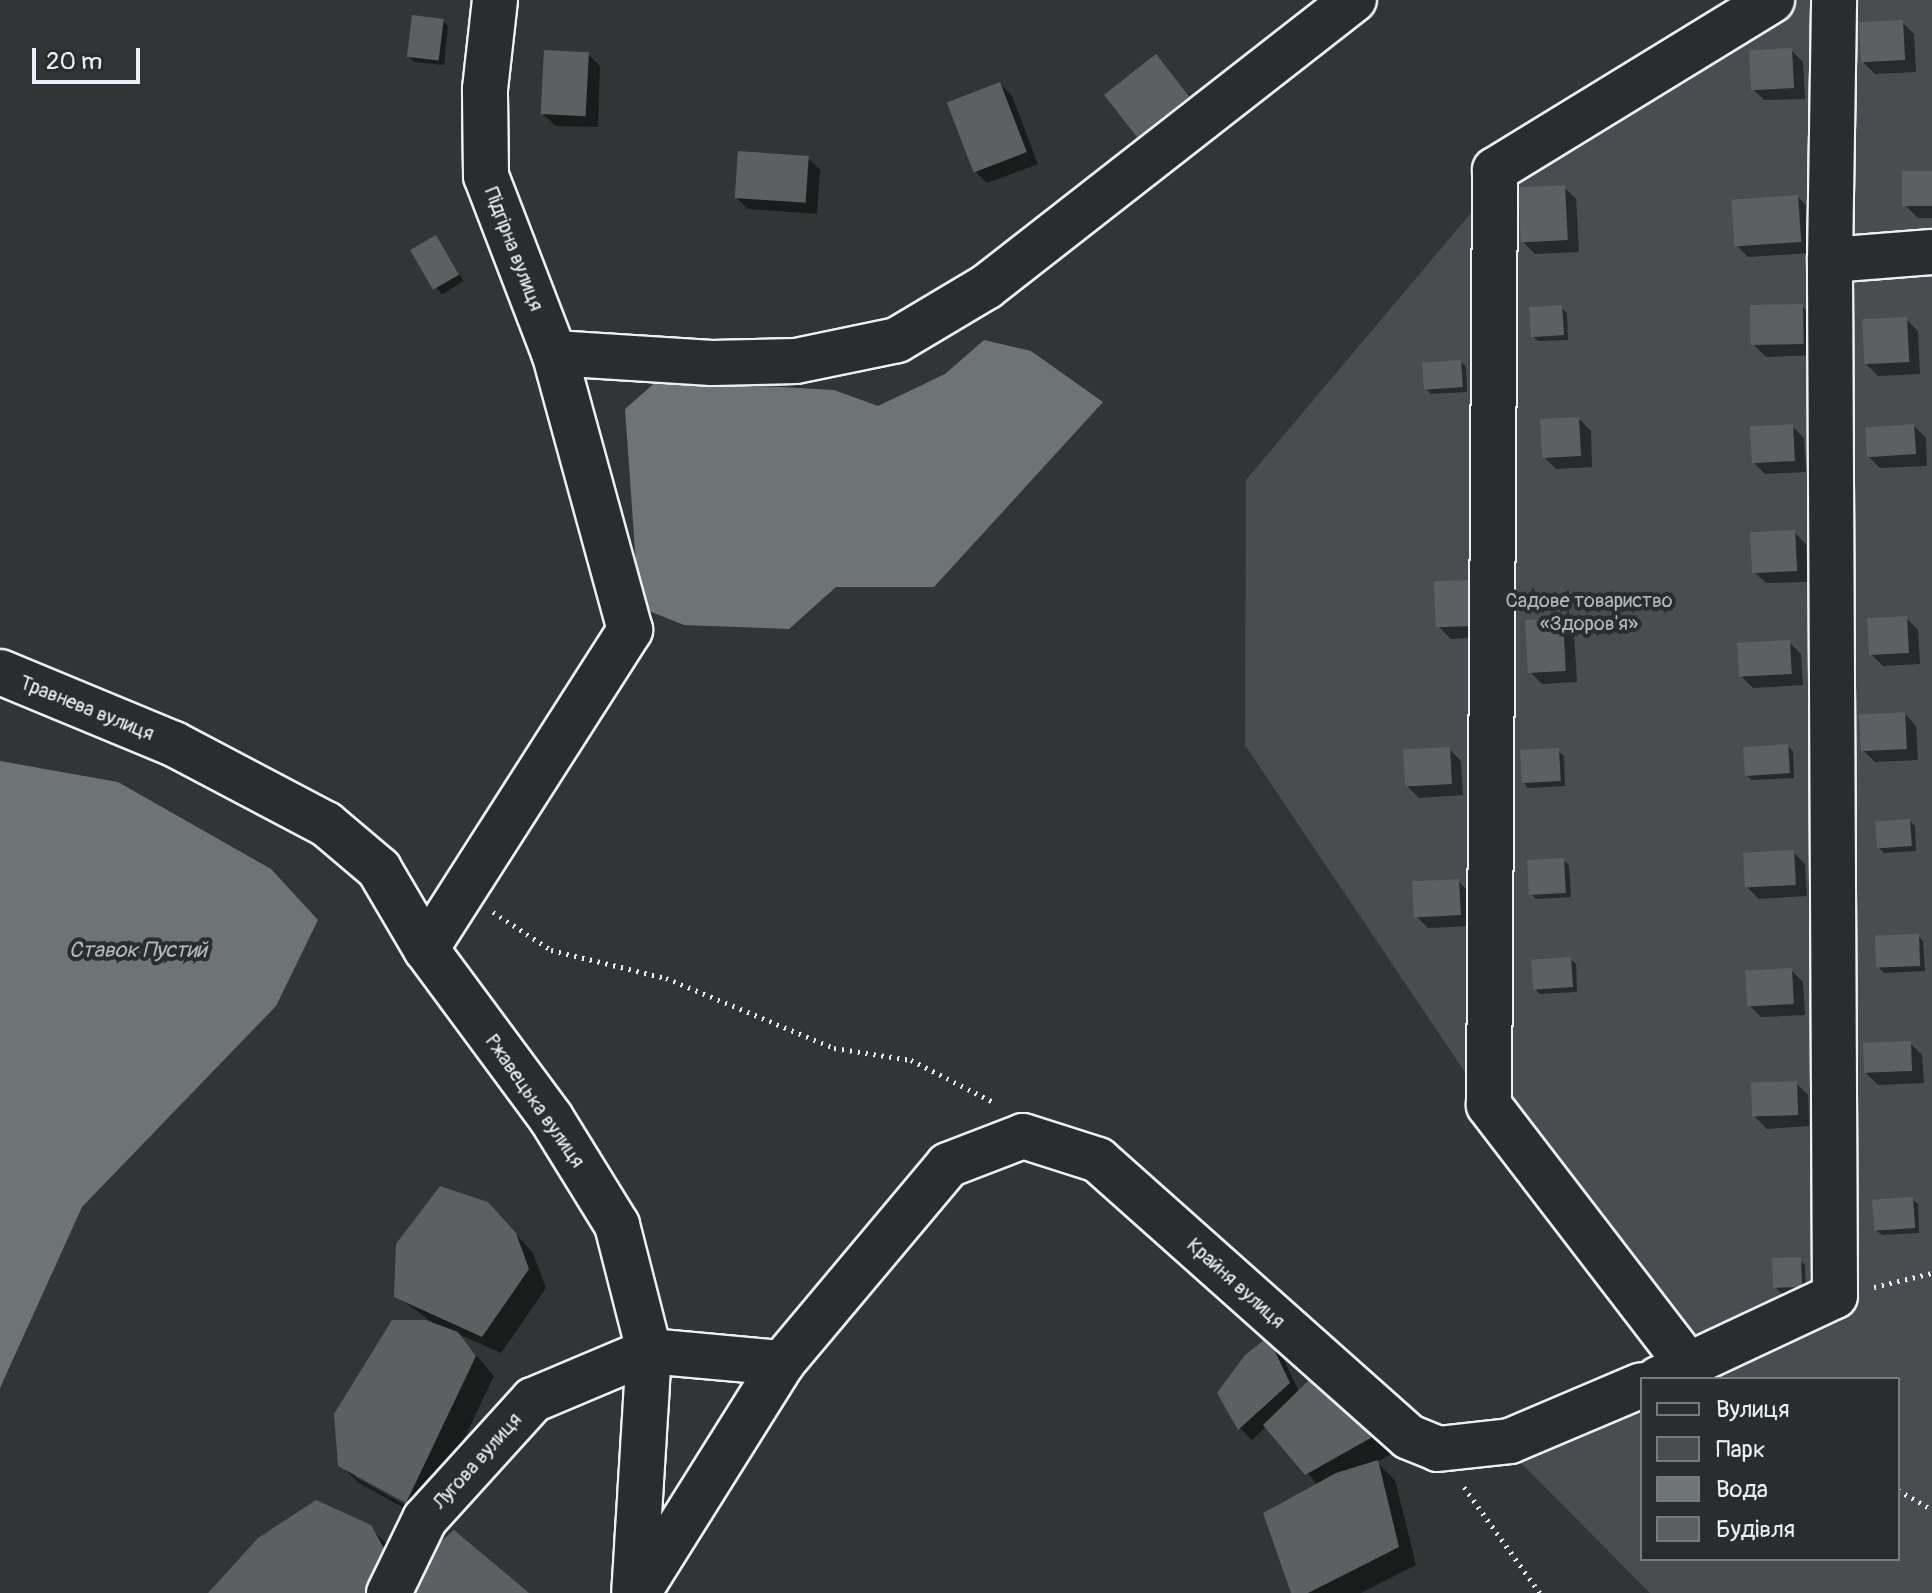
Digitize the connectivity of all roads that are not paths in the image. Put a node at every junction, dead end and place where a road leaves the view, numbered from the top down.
1 (495, 0) edge
2 (1354, 0) edge
3 (1772, 0) edge
4 (1834, 0) edge
5 (1932, 252) edge
6 (1830, 260) junction
7 (554, 353) junction
8 (0, 672) edge
9 (174, 744) joint
10 (426, 949) junction
11 (649, 1351) junction
12 (782, 1363) junction
13 (1674, 1372) edge
14 (1640, 1386) edge
15 (389, 1593) edge
16 (636, 1593) edge

1 - 7 street, Підгірна вулиця
2 - 7 street
3 - 13 street
4 - 6 street
5 - 6 street
6 - 13 street
7 - 10 street, Підгірна вулиця
8 - 9 street, Травнева вулиця
9 - 10 street, Ржавецька вулиця
10 - 11 street, Ржавецька вулиця
11 - 12 street
11 - 15 street, Лугова вулиця
11 - 16 street, Ржавецька вулиця
12 - 14 street, Крайня вулиця
12 - 16 street

